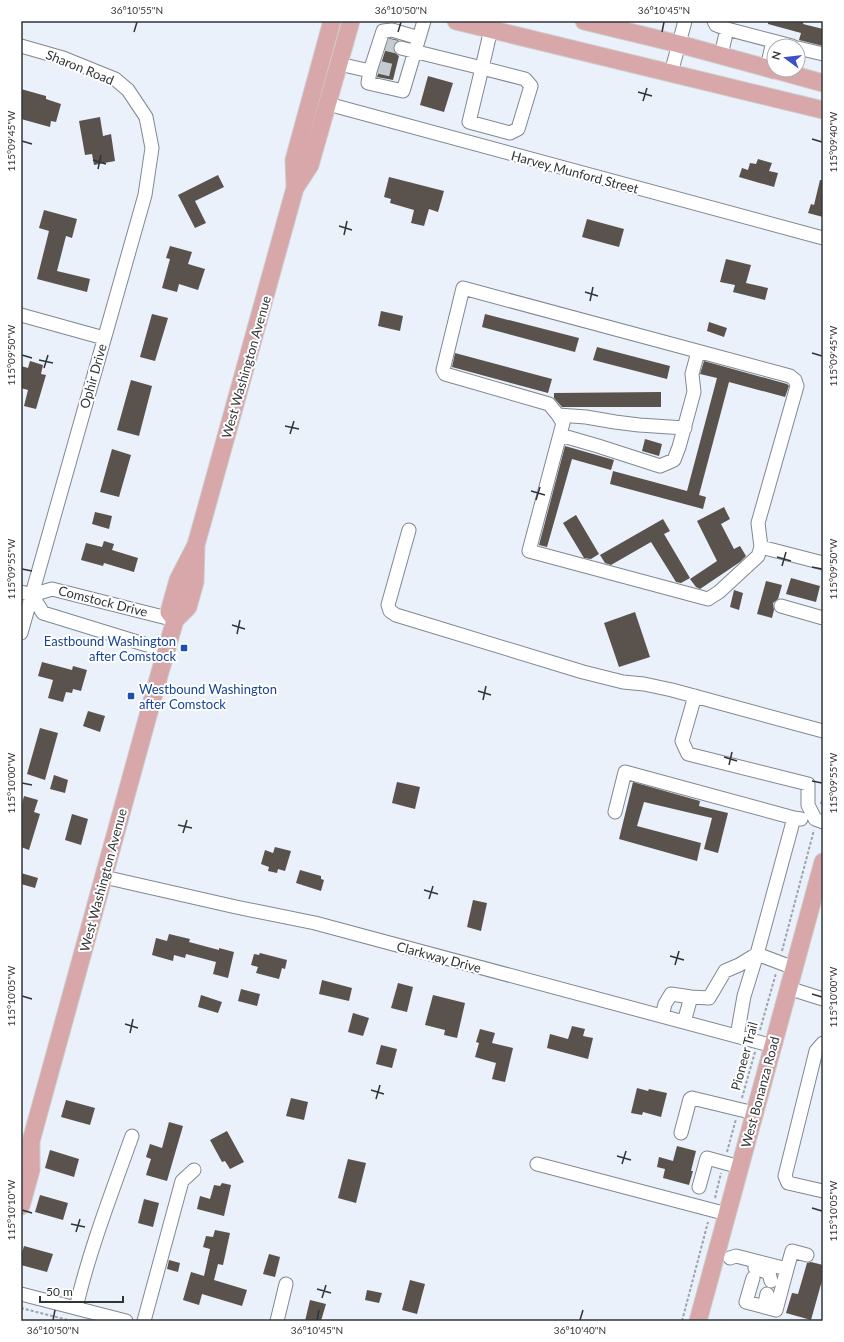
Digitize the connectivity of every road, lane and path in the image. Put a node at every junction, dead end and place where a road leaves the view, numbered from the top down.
1 (332, 21) edge
2 (351, 21) edge
3 (424, 21) edge
4 (456, 21) edge
5 (584, 21) edge
6 (685, 21) edge
7 (714, 21) edge
8 (491, 29) junction
9 (727, 29) junction
10 (419, 38) junction
11 (766, 39) edge
12 (679, 44) junction
13 (21, 46) edge
14 (402, 48) tunnel mouth
15 (806, 50) edge
16 (415, 52) junction
17 (823, 54) edge
18 (721, 55) junction
19 (339, 64) junction
20 (766, 67) edge
21 (374, 68) junction
22 (482, 68) junction
23 (672, 73) junction
24 (805, 78) edge
25 (823, 83) edge
26 (328, 104) junction
27 (823, 110) edge
28 (146, 117) joint
29 (295, 188) junction
30 (823, 238) edge
31 (21, 315) edge
32 (104, 338) junction
33 (698, 352) junction
34 (558, 414) junction
35 (684, 428) junction
36 (560, 435) junction
37 (409, 530) dead end
38 (761, 547) junction
39 (823, 563) edge
40 (26, 593) edge
41 (781, 606) dead end
42 (823, 618) edge
43 (175, 620) junction
44 (21, 633) edge
45 (167, 650) junction
46 (695, 696) junction
47 (823, 732) edge
48 (823, 797) edge
49 (615, 812) dead end
50 (794, 818) junction
51 (818, 820) edge
52 (823, 862) edge
53 (104, 877) junction
54 (757, 954) junction
55 (786, 965) junction
56 (788, 988) junction
57 (691, 997) junction
58 (823, 999) edge
59 (662, 1016) junction
60 (684, 1022) junction
61 (737, 1036) junction
62 (823, 1043) edge
63 (765, 1044) junction
64 (746, 1111) junction
65 (681, 1133) dead end
66 (132, 1136) dead end
67 (31, 1142) junction
68 (21, 1157) edge
69 (537, 1164) dead end
70 (732, 1165) junction
71 (194, 1170) dead end
72 (699, 1187) dead end
73 (823, 1191) edge
74 (21, 1206) edge
75 (719, 1212) junction
76 (807, 1254) dead end
77 (723, 1257) junction
78 (787, 1269) junction
79 (753, 1278) dead end
80 (286, 1284) dead end
81 (21, 1294) edge
82 (764, 1307) junction
83 (21, 1308) edge
84 (76, 1308) junction
85 (72, 1321) edge
86 (126, 1321) edge
87 (144, 1321) edge
88 (277, 1321) edge
89 (682, 1321) edge
90 (698, 1321) edge

1 - 29 main road, West Washington Avenue
2 - 19 main road, West Washington Avenue
3 - 10 street
4 - 8 main road
5 - 12 main road
6 - 12 street
7 - 9 street
8 - 22 street
8 - 23 main road
9 - 11 street
9 - 18 street
10 - 16 street
10 - 21 street
12 - 18 main road
12 - 23 street
13 - 28 street, Sharon Road
14 - 16 street
15 - 17 street
16 - 21 street
16 - 22 street
18 - 20 main road
19 - 21 street
19 - 26 main road, West Washington Avenue
22 - 22 street
23 - 27 main road
24 - 25 main road
26 - 29 main road, West Washington Avenue
26 - 30 street, Harvey Munford Street
28 - 32 street, Ophir Drive
29 - 43 main road, West Washington Avenue
31 - 32 street
32 - 40 street, Ophir Drive
33 - 34 street
33 - 35 street
33 - 38 street
34 - 35 street
34 - 36 street
35 - 36 street
36 - 38 street
37 - 46 street
38 - 39 street
40 - 43 street, Comstock Drive
40 - 44 street, Ophir Drive
40 - 45 street, Comstock Drive
41 - 42 street
43 - 45 main road, West Washington Avenue
45 - 53 main road, West Washington Avenue
46 - 47 street
46 - 51 street
48 - 51 path, Pioneer Trail
49 - 50 street
50 - 51 street
50 - 54 street
51 - 55 path, Pioneer Trail
52 - 55 main road, West Bonanza Road
53 - 59 street, Clarkway Drive
53 - 67 main road, West Washington Avenue
54 - 55 street
54 - 57 street
54 - 61 street
55 - 56 main road, West Bonanza Road
55 - 63 path, Pioneer Trail
56 - 58 street
56 - 63 main road, West Bonanza Road
57 - 59 street
57 - 60 street
59 - 60 street, Clarkway Drive
60 - 61 street, Clarkway Drive
61 - 63 street, Clarkway Drive
62 - 73 street
63 - 64 main road, West Bonanza Road
63 - 64 path, Pioneer Trail
64 - 65 street
64 - 70 main road, West Bonanza Road
64 - 70 path, Pioneer Trail
66 - 84 street
67 - 68 main road, West Washington Avenue
67 - 74 main road, West Washington Avenue
69 - 75 street
70 - 72 street
70 - 75 main road, West Bonanza Road
70 - 75 path, Pioneer Trail
71 - 87 street
75 - 77 main road, West Bonanza Road
75 - 89 path, Pioneer Trail
76 - 78 street
77 - 78 street
77 - 82 street
77 - 90 main road, West Bonanza Road
78 - 82 street
79 - 82 street
80 - 88 street
81 - 84 street
83 - 85 path
84 - 86 street

